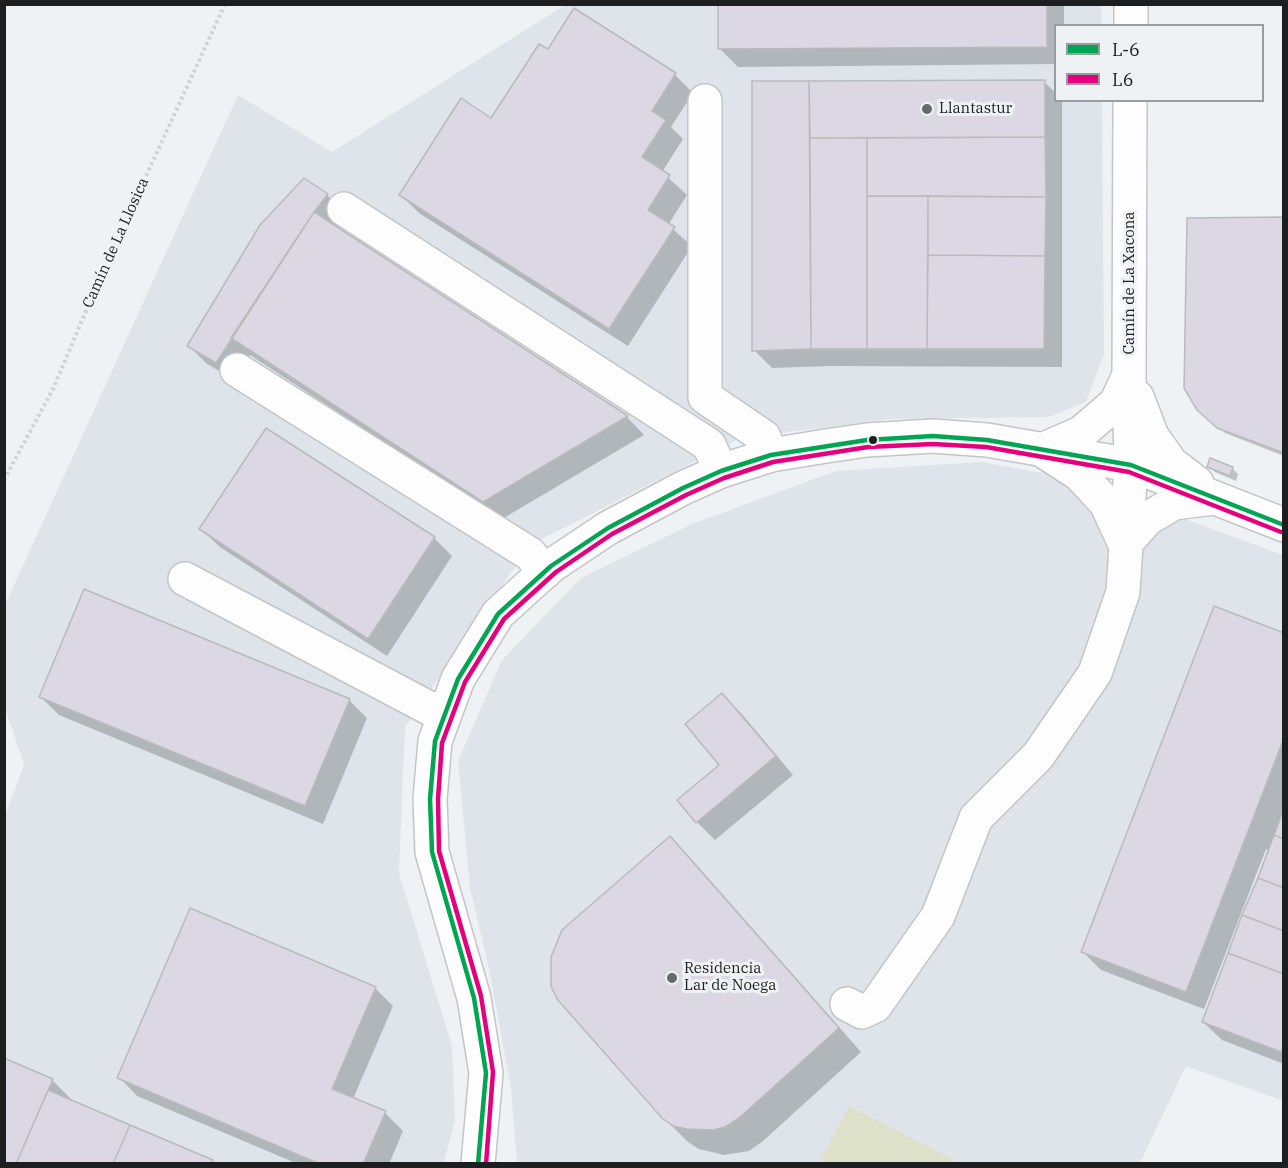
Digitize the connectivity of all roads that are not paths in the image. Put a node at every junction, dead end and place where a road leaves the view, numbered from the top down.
1 (1131, 4) edge
2 (1131, 24) edge
3 (705, 101) dead end
4 (1130, 102) edge
5 (344, 209) dead end
6 (237, 370) dead end
7 (1129, 375) junction
8 (1042, 450) junction
9 (771, 455) junction
10 (1131, 465) junction
11 (721, 471) junction
12 (1216, 498) junction
13 (1284, 525) edge
14 (1125, 544) junction
15 (545, 572) junction
16 (184, 579) dead end
17 (444, 716) junction
18 (847, 1004) dead end
19 (478, 1164) edge

1 - 2 street
3 - 9 street
4 - 7 street, Camín de La Xacona
5 - 11 street
6 - 15 street
7 - 8 street
7 - 10 street, Camín de La Xacona
7 - 12 street
8 - 9 street
8 - 10 street
8 - 14 street
9 - 11 street
10 - 12 street
10 - 14 street, Camín de La Xacona
11 - 15 street
12 - 13 street
12 - 14 street
14 - 18 street, Camín de La Xacona
15 - 17 street
16 - 17 street
17 - 19 street

